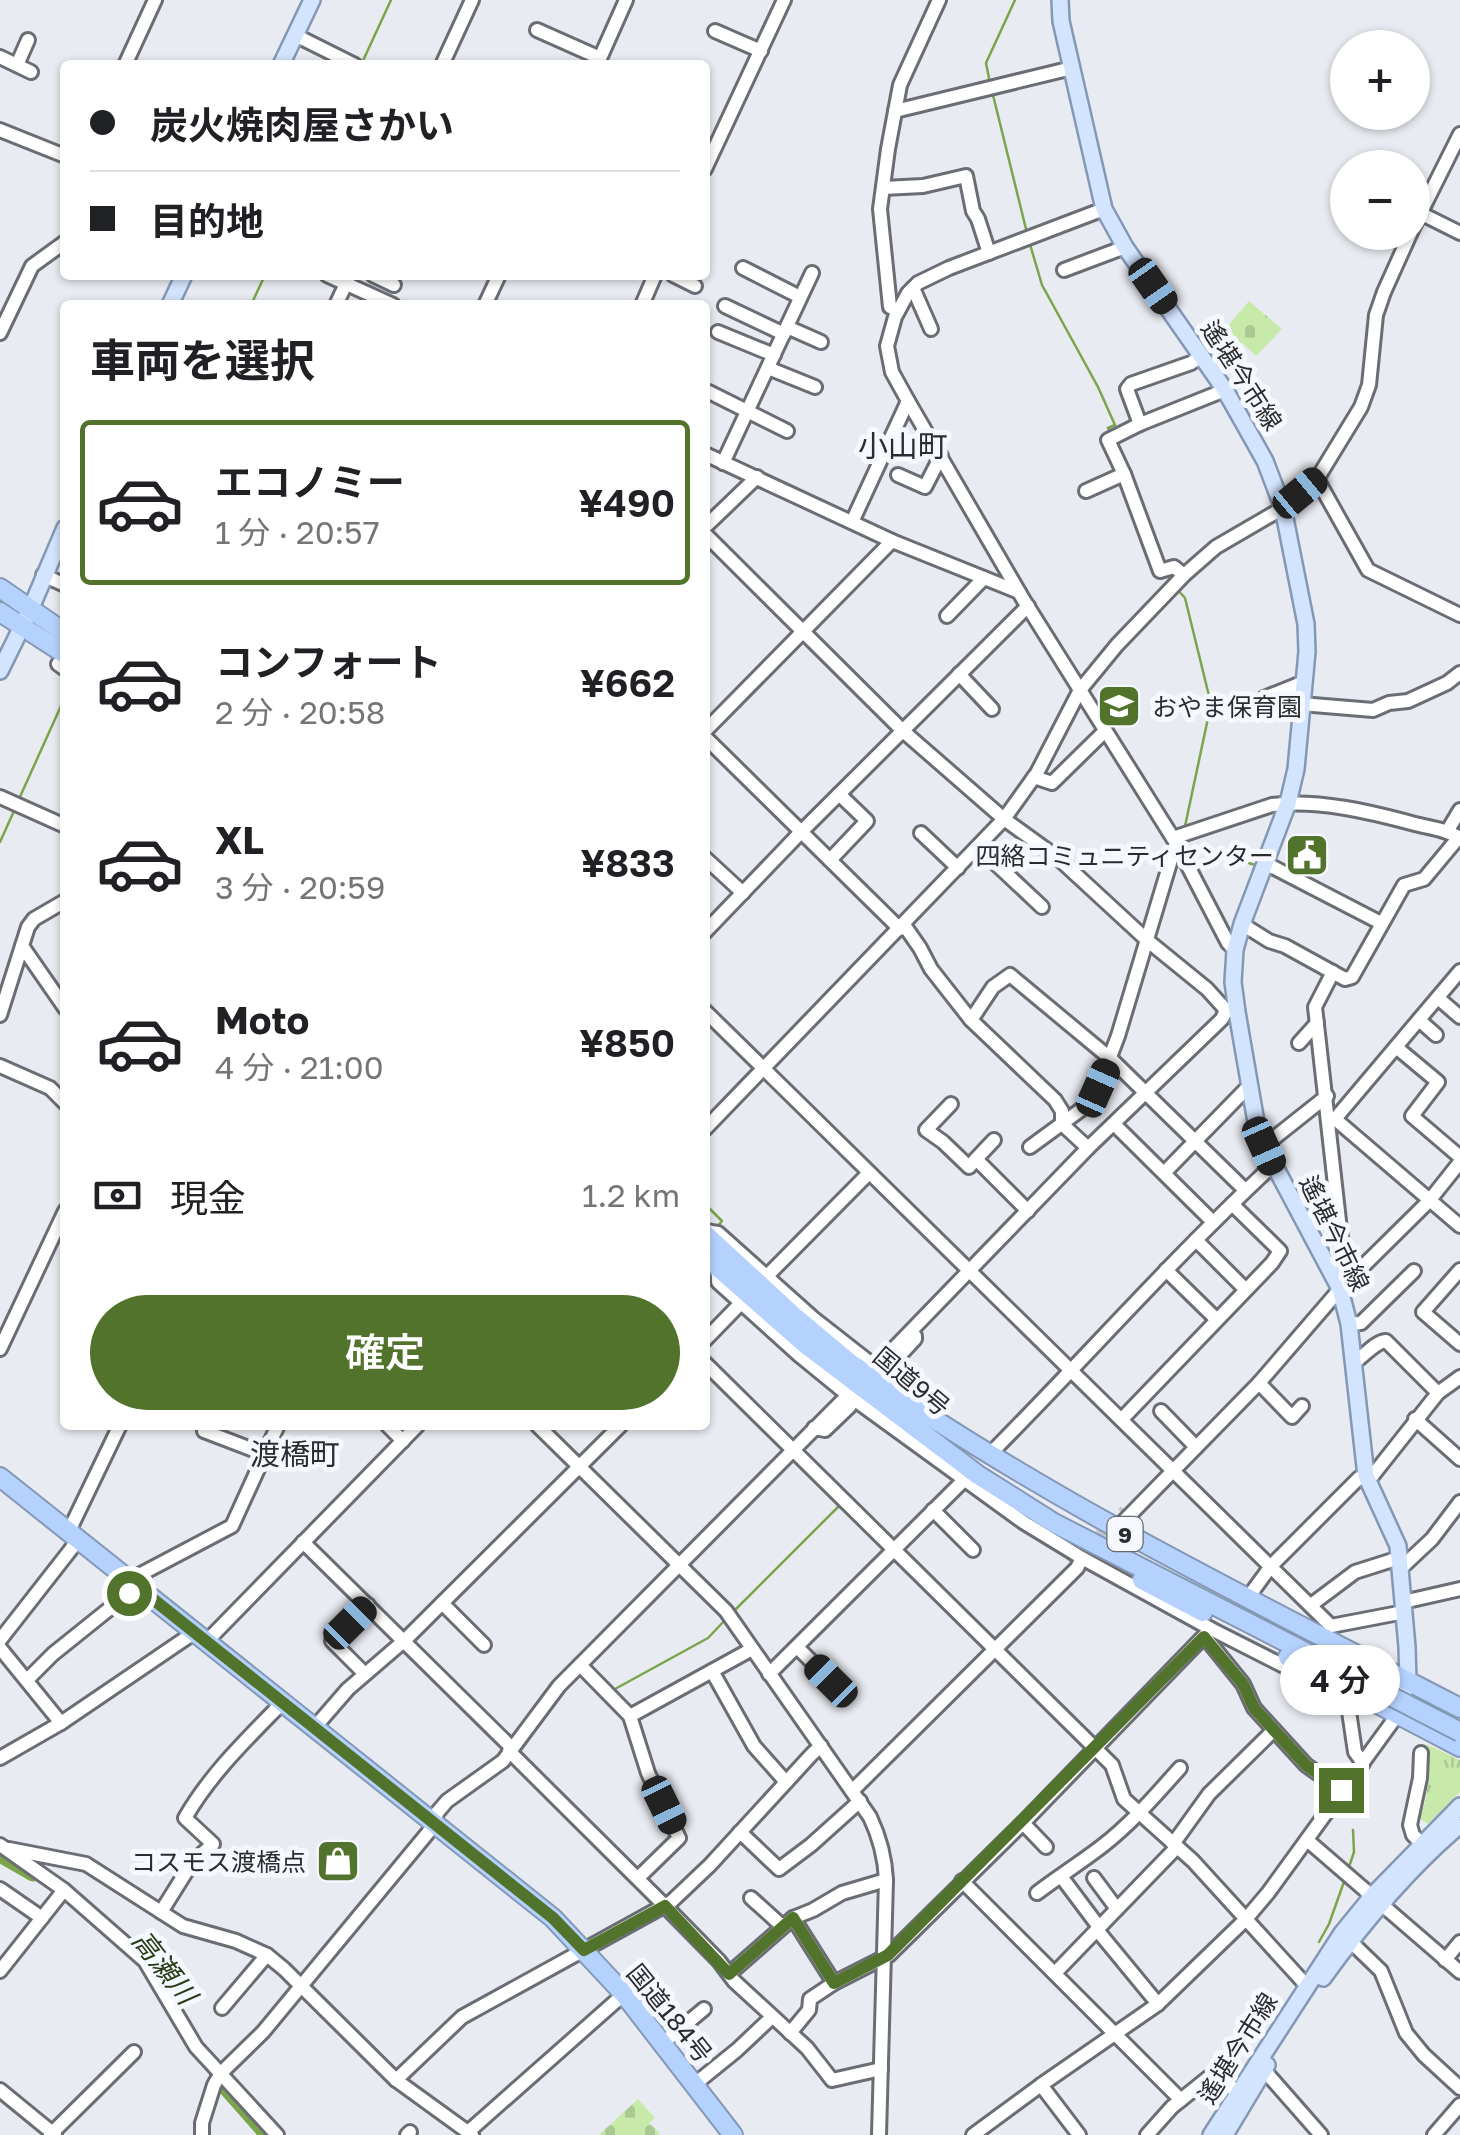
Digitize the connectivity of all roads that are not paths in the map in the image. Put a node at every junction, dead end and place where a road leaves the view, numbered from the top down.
1 (156, 0) edge
2 (312, 0) edge
3 (472, 0) edge
4 (626, 0) edge
5 (784, 0) edge
6 (939, 0) edge
7 (1060, 0) edge
8 (537, 30) dead end
9 (714, 31) dead end
10 (295, 35) junction
11 (28, 40) dead end
12 (761, 51) junction
13 (0, 57) edge
14 (127, 60) edge
15 (283, 60) edge
16 (345, 60) edge
17 (444, 60) edge
18 (594, 60) edge
19 (599, 60) edge
20 (17, 65) junction
21 (1072, 68) junction
22 (31, 72) dead end
23 (895, 111) junction
24 (0, 130) edge
25 (1460, 134) edge
26 (60, 154) edge
27 (710, 158) edge
28 (883, 188) junction
29 (1430, 193) edge
30 (1104, 208) junction
31 (1430, 218) edge
32 (1460, 233) edge
33 (60, 246) edge
34 (1125, 247) junction
35 (1403, 250) edge
36 (989, 254) junction
37 (743, 268) dead end
38 (1064, 270) dead end
39 (812, 273) dead end
40 (350, 280) edge
41 (385, 280) edge
42 (683, 280) edge
43 (394, 284) dead end
44 (695, 286) dead end
45 (913, 288) junction
46 (800, 298) junction
47 (384, 300) edge
48 (725, 306) dead end
49 (898, 311) junction
50 (931, 329) dead end
51 (785, 331) junction
52 (718, 332) dead end
53 (0, 333) edge
54 (821, 342) dead end
55 (1201, 356) junction
56 (771, 362) junction
57 (814, 387) dead end
58 (1225, 390) junction
59 (710, 392) edge
60 (908, 401) junction
61 (748, 410) junction
62 (1140, 424) junction
63 (786, 431) dead end
64 (710, 456) edge
65 (942, 456) junction
66 (723, 463) junction
67 (1124, 474) junction
68 (898, 475) dead end
69 (757, 477) junction
70 (1317, 479) junction
71 (1086, 491) dead end
72 (1283, 508) junction
73 (852, 522) junction
74 (710, 525) edge
75 (710, 535) edge
76 (60, 539) edge
77 (892, 541) junction
78 (43, 575) junction
79 (1184, 575) junction
80 (984, 578) junction
81 (60, 583) edge
82 (0, 588) edge
83 (1020, 592) junction
84 (1028, 606) junction
85 (31, 608) junction
86 (0, 612) edge
87 (1460, 615) edge
88 (947, 616) dead end
89 (21, 626) junction
90 (60, 629) edge
91 (804, 632) junction
92 (60, 659) edge
93 (0, 672) edge
94 (1460, 673) edge
95 (959, 674) junction
96 (1304, 682) junction
97 (1080, 690) junction
98 (1264, 698) dead end
99 (1300, 704) junction
100 (992, 709) dead end
101 (710, 729) edge
102 (903, 731) junction
103 (1106, 731) junction
104 (710, 739) edge
105 (1034, 778) junction
106 (839, 794) junction
107 (0, 797) edge
108 (1288, 803) junction
109 (1460, 810) edge
110 (1004, 819) junction
111 (60, 824) edge
112 (801, 832) junction
113 (921, 833) dead end
114 (1456, 835) edge
115 (1175, 840) junction
116 (978, 847) junction
117 (830, 860) junction
118 (710, 863) edge
119 (1265, 863) junction
120 (958, 868) junction
121 (743, 893) junction
122 (60, 904) edge
123 (1042, 907) dead end
124 (1382, 922) junction
125 (1242, 924) junction
126 (710, 927) edge
127 (902, 927) junction
128 (1148, 942) junction
129 (22, 946) junction
130 (1235, 950) junction
131 (1460, 971) edge
132 (1333, 972) junction
133 (1233, 982) junction
134 (1207, 989) junction
135 (1438, 998) junction
136 (60, 1001) edge
137 (1231, 1011) junction
138 (0, 1015) edge
139 (1460, 1016) edge
140 (710, 1017) edge
141 (971, 1020) junction
142 (1418, 1020) junction
143 (1317, 1022) junction
144 (1436, 1036) dead end
145 (1299, 1043) dead end
146 (1396, 1047) junction
147 (1111, 1059) junction
148 (0, 1066) edge
149 (762, 1068) junction
150 (1250, 1086) junction
151 (1146, 1092) junction
152 (1327, 1096) junction
153 (60, 1098) edge
154 (951, 1104) dead end
155 (1332, 1119) junction
156 (710, 1124) edge
157 (1062, 1124) junction
158 (1114, 1124) junction
159 (994, 1140) dead end
160 (1196, 1141) junction
161 (1264, 1146) junction
162 (1030, 1147) dead end
163 (1088, 1148) junction
164 (976, 1159) junction
165 (1460, 1160) edge
166 (1272, 1165) junction
167 (868, 1173) junction
168 (1164, 1173) junction
169 (1245, 1190) junction
170 (1429, 1201) junction
171 (1232, 1204) junction
172 (1028, 1211) junction
173 (60, 1222) edge
174 (1213, 1222) junction
175 (1460, 1226) edge
176 (710, 1232) edge
177 (710, 1236) edge
178 (1196, 1240) junction
179 (711, 1262) edge
180 (1166, 1270) junction
181 (1460, 1270) edge
182 (1414, 1271) dead end
183 (970, 1272) junction
184 (766, 1276) junction
185 (1343, 1286) junction
186 (1245, 1289) junction
187 (741, 1303) junction
188 (1213, 1316) dead end
189 (804, 1317) junction
190 (1349, 1324) junction
191 (915, 1334) junction
192 (710, 1335) edge
193 (785, 1343) junction
194 (805, 1344) junction
195 (1460, 1344) edge
196 (0, 1349) edge
197 (1353, 1363) junction
198 (854, 1366) junction
199 (888, 1367) junction
200 (710, 1368) edge
201 (1072, 1371) junction
202 (1460, 1377) edge
203 (1258, 1383) junction
204 (1438, 1393) junction
205 (848, 1406) junction
206 (1302, 1406) dead end
207 (1160, 1411) dead end
208 (1415, 1419) junction
209 (1122, 1420) junction
210 (904, 1428) junction
211 (820, 1429) junction
212 (118, 1430) edge
213 (276, 1430) edge
214 (392, 1430) edge
215 (413, 1430) edge
216 (541, 1430) edge
217 (616, 1430) edge
218 (204, 1431) dead end
219 (403, 1440) junction
220 (1196, 1447) junction
221 (995, 1449) junction
222 (791, 1450) junction
223 (264, 1454) junction
224 (1460, 1459) edge
225 (580, 1466) junction
226 (1174, 1470) junction
227 (0, 1476) edge
228 (1366, 1476) junction
229 (971, 1478) junction
230 (1048, 1485) junction
231 (1460, 1502) edge
232 (934, 1510) junction
233 (1124, 1516) junction
234 (1031, 1522) junction
235 (74, 1535) junction
236 (303, 1542) junction
237 (1102, 1546) junction
238 (894, 1548) junction
239 (973, 1550) dead end
240 (1154, 1550) junction
241 (1174, 1550) junction
242 (1076, 1561) junction
243 (1400, 1563) junction
244 (678, 1566) junction
245 (1270, 1566) junction
246 (134, 1584) junction
247 (1460, 1589) edge
248 (1252, 1592) junction
249 (1156, 1594) junction
250 (442, 1603) junction
251 (368, 1605) junction
252 (1311, 1605) junction
253 (1404, 1607) junction
254 (1274, 1612) junction
255 (1208, 1633) junction
256 (201, 1636) junction
257 (0, 1640) edge
258 (405, 1640) junction
259 (484, 1645) dead end
260 (1265, 1645) junction
261 (797, 1646) junction
262 (1244, 1647) junction
263 (0, 1648) edge
264 (994, 1648) junction
265 (752, 1649) junction
266 (580, 1665) junction
267 (712, 1671) junction
268 (365, 1674) junction
269 (769, 1674) junction
270 (27, 1680) junction
271 (831, 1681) dead end
272 (1408, 1681) junction
273 (1354, 1697) junction
274 (283, 1702) junction
275 (1460, 1708) edge
276 (1398, 1714) junction
277 (630, 1716) junction
278 (61, 1723) junction
279 (315, 1727) junction
280 (1274, 1730) junction
281 (1460, 1732) edge
282 (821, 1746) junction
283 (1460, 1747) edge
284 (1094, 1748) junction
285 (511, 1750) junction
286 (1421, 1753) dead end
287 (0, 1758) edge
288 (1362, 1763) junction
289 (1180, 1768) dead end
290 (786, 1782) junction
291 (1341, 1790) junction
292 (857, 1796) junction
293 (1460, 1806) edge
294 (1139, 1813) junction
295 (1022, 1822) junction
296 (436, 1823) junction
297 (1460, 1825) edge
298 (740, 1832) junction
299 (1307, 1840) junction
300 (1422, 1843) junction
301 (1175, 1845) junction
302 (4, 1847) edge
303 (1046, 1847) dead end
304 (638, 1878) junction
305 (1094, 1878) dead end
306 (886, 1880) junction
307 (1064, 1880) dead end
308 (962, 1881) junction
309 (0, 1889) edge
310 (64, 1890) junction
311 (1037, 1894) dead end
312 (752, 1898) dead end
313 (1378, 1899) junction
314 (665, 1906) junction
315 (1117, 1909) junction
316 (161, 1912) junction
317 (42, 1918) junction
318 (1246, 1919) junction
319 (788, 1922) junction
320 (1098, 1928) junction
321 (1350, 1942) junction
322 (1460, 1942) edge
323 (584, 1950) junction
324 (267, 1956) junction
325 (886, 1957) junction
326 (1445, 1960) junction
327 (0, 1971) edge
328 (1460, 1972) edge
329 (1055, 1973) junction
330 (729, 1974) junction
331 (834, 1983) junction
332 (1306, 1985) junction
333 (300, 1986) junction
334 (624, 1994) junction
335 (1158, 2004) junction
336 (222, 2008) dead end
337 (704, 2008) dead end
338 (772, 2017) junction
339 (1115, 2032) junction
340 (790, 2033) junction
341 (663, 2043) junction
342 (134, 2052) dead end
343 (880, 2070) junction
344 (1264, 2070) junction
345 (221, 2072) junction
346 (396, 2080) junction
347 (695, 2084) junction
348 (1040, 2085) junction
349 (1460, 2088) edge
350 (0, 2090) edge
351 (1237, 2094) junction
352 (1181, 2100) junction
353 (1459, 2108) edge
354 (270, 2133) edge
355 (52, 2134) edge
356 (470, 2134) edge
357 (1317, 2134) edge
358 (202, 2135) edge
359 (733, 2135) edge
360 (879, 2135) edge
361 (973, 2135) edge
362 (1079, 2135) edge
363 (1147, 2135) edge
364 (1211, 2135) edge
365 (1225, 2135) edge
366 (1434, 2135) edge

1 - 14 street
2 - 10 main road
3 - 17 street
4 - 19 street
5 - 12 street
6 - 23 street
7 - 21 main road, 遙堪今市線
8 - 18 street
9 - 12 street
10 - 15 main road
10 - 16 street
11 - 20 street
12 - 27 street
13 - 20 street
20 - 22 street
21 - 23 street
21 - 30 main road, 遙堪今市線
23 - 28 street
24 - 26 street
25 - 29 street
28 - 36 street
28 - 49 street
30 - 34 main road, 遙堪今市線
30 - 36 street
31 - 32 street
33 - 53 street
34 - 38 street
34 - 55 main road, 遙堪今市線
35 - 70 street
36 - 45 street
37 - 46 street
39 - 46 street
40 - 47 street
41 - 43 street
42 - 44 street
45 - 49 street
45 - 50 street
46 - 51 street
48 - 51 street
49 - 60 street
51 - 54 street
51 - 56 street
52 - 56 street
55 - 58 main road, 遙堪今市線
55 - 62 street
56 - 57 street
56 - 61 street
58 - 62 street
58 - 72 main road, 遙堪今市線
59 - 61 street
60 - 65 street
60 - 73 street
61 - 63 street
61 - 66 street
62 - 67 street
64 - 66 street
65 - 68 street
65 - 83 street
66 - 69 street
67 - 71 street
67 - 79 street
69 - 73 street
69 - 74 street
70 - 72 street
70 - 87 street
72 - 79 street
72 - 96 main road, 遙堪今市線
73 - 77 street
75 - 91 street
76 - 78 main road
77 - 80 street
77 - 91 street
78 - 81 street
78 - 85 main road
79 - 97 street
80 - 83 street
80 - 88 street
82 - 85 highway
83 - 84 street
84 - 95 street
84 - 97 street
85 - 89 main road
85 - 90 highway
86 - 89 highway
89 - 92 highway
89 - 93 main road
91 - 101 street
91 - 102 street
94 - 99 street
95 - 100 street
95 - 102 street
96 - 98 street
96 - 99 main road, 遙堪今市線
97 - 103 street
97 - 105 street
99 - 108 main road, 遙堪今市線
102 - 106 street
102 - 110 street
103 - 105 street
103 - 115 street
104 - 112 street
105 - 110 street
106 - 112 street
106 - 117 street
107 - 111 street
108 - 114 street
108 - 115 street
108 - 119 main road, 遙堪今市線
109 - 114 street
110 - 116 street
110 - 128 street
112 - 117 street
112 - 121 street
113 - 120 street
114 - 124 street
115 - 128 street
115 - 130 street
116 - 120 street
116 - 123 street
117 - 127 street
118 - 121 street
119 - 124 street
119 - 125 main road, 遙堪今市線
120 - 127 street
121 - 126 street
122 - 129 street
124 - 132 street
125 - 130 main road, 遙堪今市線
125 - 132 street
127 - 141 street
127 - 149 street
128 - 134 street
128 - 147 street
129 - 136 street
129 - 138 street
130 - 133 main road, 遙堪今市線
131 - 135 street
132 - 143 street
133 - 134 street
133 - 137 main road, 遙堪今市線
134 - 137 street
135 - 139 street
135 - 142 street
137 - 150 main road, 遙堪今市線
137 - 151 street
140 - 149 street
141 - 147 street
141 - 157 street
142 - 144 street
142 - 146 street
143 - 145 street
143 - 152 street
146 - 155 street
146 - 165 street
147 - 151 street
147 - 157 street
148 - 153 street
149 - 156 street
149 - 167 street
150 - 160 street
150 - 161 main road, 遙堪今市線
151 - 158 street
151 - 160 street
152 - 155 street
152 - 161 street
154 - 164 street
155 - 170 street
155 - 185 street
157 - 162 street
157 - 163 street
158 - 163 street
158 - 168 street
159 - 164 street
160 - 168 street
160 - 169 street
161 - 166 main road, 遙堪今市線
163 - 172 street
164 - 172 street
165 - 170 street
166 - 169 street
166 - 185 main road, 遙堪今市線
167 - 183 street
167 - 184 street
168 - 174 street
169 - 171 street
170 - 175 street
170 - 185 street
171 - 174 street
171 - 186 street
172 - 183 street
173 - 196 street
174 - 178 street
176 - 184 street
177 - 189 highway, 国道9号 / 9
178 - 180 street
178 - 186 street
179 - 187 street
179 - 194 highway, 国道9号 / 9
180 - 188 street
180 - 201 street
181 - 195 street
182 - 190 street
183 - 191 street
183 - 201 street
184 - 189 street
185 - 190 main road, 遙堪今市線
185 - 203 street
186 - 209 street
187 - 192 street
187 - 193 street
189 - 198 highway, 国道9号 / 9
189 - 199 street
190 - 197 main road, 遙堪今市線
191 - 199 street
191 - 199 street
193 - 194 street
193 - 205 street
194 - 210 highway, 国道9号 / 9
197 - 204 street
197 - 228 main road, 遙堪今市線
198 - 230 highway, 9
198 - 237 highway, 国道9号 / 9
199 - 221 street
200 - 222 street
201 - 209 street
201 - 221 street
202 - 204 street
203 - 206 street
203 - 220 street
204 - 208 street
205 - 210 street
205 - 211 street
205 - 211 street
207 - 220 street
208 - 224 street
208 - 228 street
209 - 226 street
210 - 229 highway, 国道9号 / 9
211 - 222 street
212 - 235 street
213 - 223 street
214 - 219 street
215 - 219 street
216 - 225 street
217 - 225 street
218 - 223 street
219 - 236 street
220 - 226 street
221 - 230 street
222 - 238 street
222 - 244 street
223 - 246 street
225 - 244 street
225 - 250 street
226 - 233 street
226 - 245 street
227 - 235 highway, 国道184号
228 - 243 main road, 遙堪今市線
228 - 245 street
229 - 232 street
229 - 234 highway, 9
229 - 237 highway, 国道9号 / 9
230 - 233 street
230 - 240 highway, 9
231 - 243 street
232 - 238 street
232 - 239 street
233 - 241 street
234 - 242 street
234 - 249 highway, 9
235 - 246 highway, 国道184号
235 - 257 street
236 - 251 street
236 - 256 street
237 - 281 highway, 国道9号 / 9, bridge
238 - 261 street
238 - 264 street
240 - 241 street
240 - 254 highway, 9
241 - 248 street
242 - 249 street
242 - 264 street
243 - 252 street
243 - 253 main road, 遙堪今市線
244 - 265 street
244 - 266 street
245 - 248 street
245 - 252 street
246 - 256 highway, 国道184号
246 - 270 street
247 - 253 street
248 - 254 street
249 - 255 street
249 - 260 highway, 9
250 - 258 street
250 - 259 street
251 - 258 street
251 - 268 street
252 - 253 street
253 - 272 main road, 遙堪今市線
254 - 272 highway, 9
255 - 262 street
255 - 280 street
255 - 284 street
256 - 274 highway, 国道184号
256 - 278 street
258 - 268 street
258 - 285 street
260 - 262 street
260 - 273 highway, 9
261 - 269 street
261 - 271 street
262 - 273 street
263 - 270 street
264 - 284 street
264 - 292 street
265 - 267 street
265 - 269 street
266 - 277 street
266 - 285 street
267 - 277 street
267 - 290 street
268 - 279 street
269 - 282 street
270 - 278 street
272 - 275 highway, 9
272 - 276 main road, 遙堪今市線
273 - 276 highway, 9
273 - 288 street
274 - 279 highway, 国道184号
274 - 316 street
276 - 283 highway, 9
276 - 288 street
277 - 304 street
278 - 287 street
279 - 296 highway, 国道184号
280 - 291 street
280 - 301 street
282 - 290 street
282 - 292 street
284 - 294 street
284 - 295 street
285 - 296 street
285 - 304 street
286 - 300 street
288 - 291 street
289 - 294 street
290 - 298 street
291 - 299 street
292 - 298 street
292 - 306 street
293 - 300 main road, 遙堪今市線
294 - 301 street
294 - 311 street
295 - 303 street
295 - 308 street
296 - 323 highway, 国道184号
296 - 333 street
297 - 313 main road, 遙堪今市線
298 - 314 street
299 - 313 street
299 - 318 street
300 - 313 main road, 遙堪今市線
301 - 315 street
301 - 318 street
302 - 310 street
302 - 316 street
304 - 314 street
305 - 315 street
306 - 319 street
306 - 325 street
307 - 320 street
308 - 325 street
308 - 329 street
309 - 317 street
310 - 317 street
310 - 345 street
312 - 319 street
313 - 321 main road, 遙堪今市線
313 - 326 street
313 - 332 main road, 遙堪今市線
314 - 323 street
314 - 330 street
315 - 320 street
316 - 324 street
317 - 327 street
318 - 332 street
318 - 335 street
319 - 330 street
319 - 331 street
320 - 329 street
320 - 335 street
321 - 344 main road, 遙堪今市線
321 - 349 street
322 - 326 street
323 - 334 highway, 国道184号
323 - 346 street
324 - 333 street
324 - 336 street
325 - 331 street
325 - 343 street
326 - 328 street
329 - 339 street
330 - 338 street
331 - 340 street
332 - 351 main road, 遙堪今市線
333 - 345 street
333 - 346 street
334 - 341 highway, 国道184号
334 - 356 street
335 - 339 street
337 - 341 street
338 - 340 street
338 - 347 street
339 - 348 street
339 - 352 street
340 - 343 street
341 - 347 highway, 国道184号
342 - 355 street
343 - 360 street
344 - 357 street
344 - 365 main road, 遙堪今市線
345 - 354 street
345 - 358 street
346 - 356 street
347 - 359 highway, 国道184号
348 - 361 street
348 - 362 street
350 - 355 street
351 - 352 street
351 - 364 main road, 遙堪今市線
352 - 363 street
353 - 366 street

